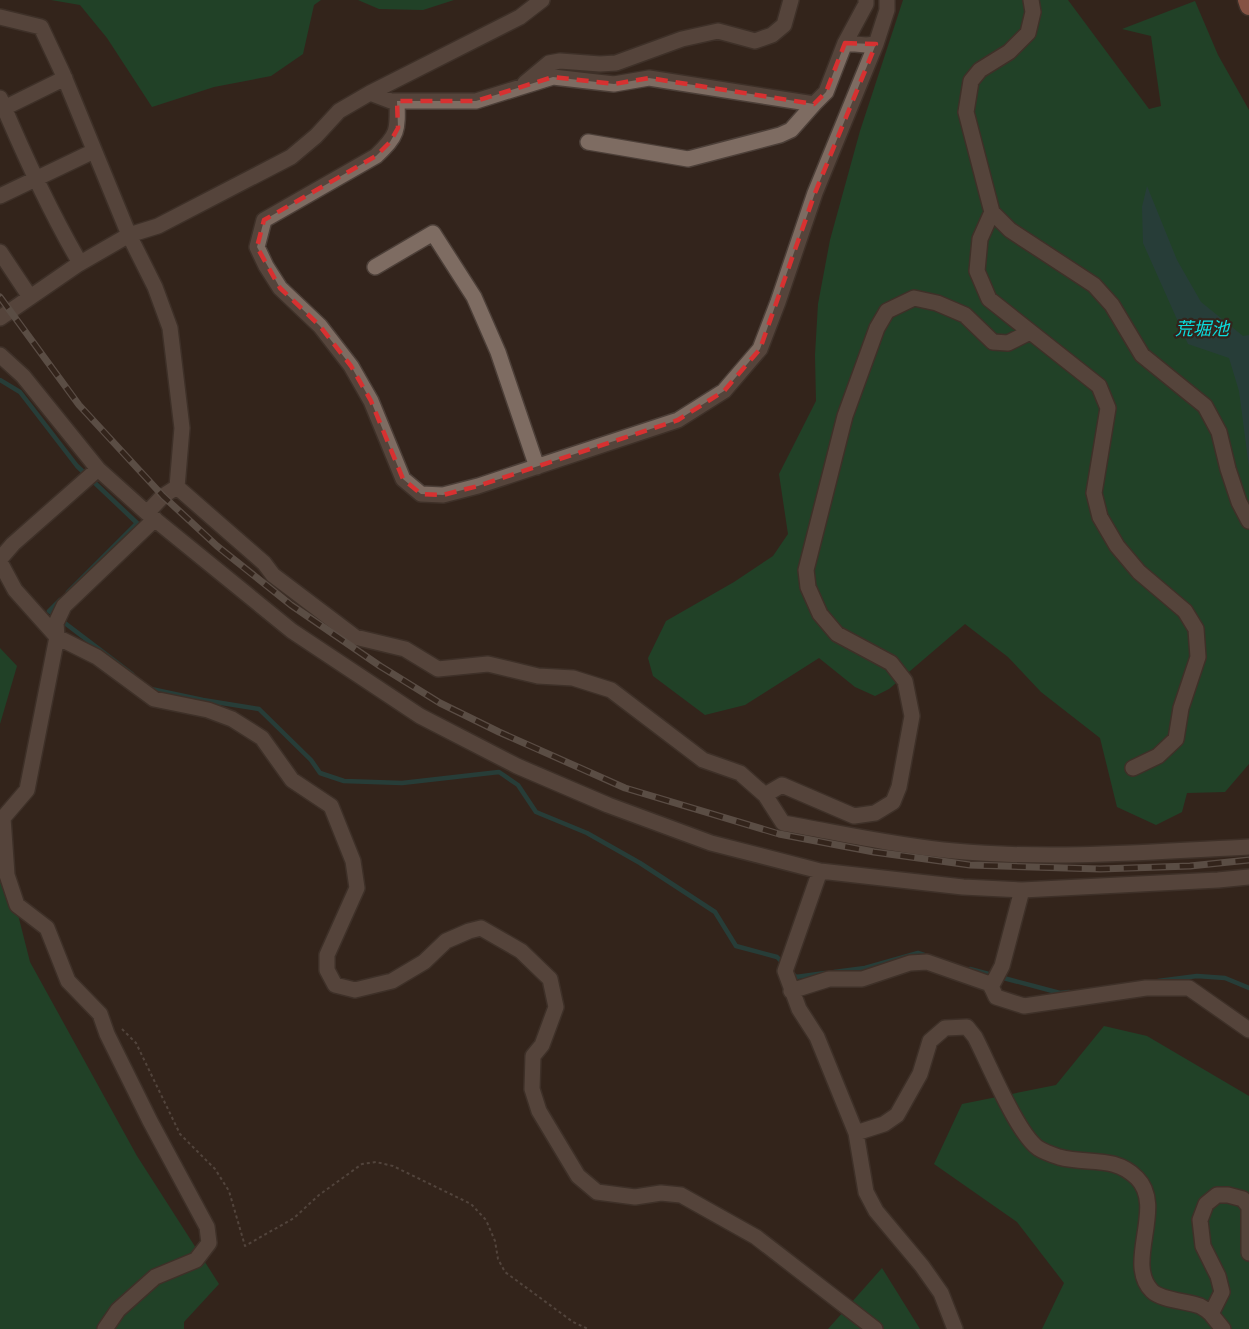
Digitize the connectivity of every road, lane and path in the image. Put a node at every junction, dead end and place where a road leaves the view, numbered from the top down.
1 (542, 0) edge
2 (791, 0) edge
3 (866, 0) edge
4 (887, 0) edge
5 (1031, 0) edge
6 (1247, 0) edge
7 (1249, 6) edge
8 (0, 17) edge
9 (845, 43) junction
10 (876, 44) junction
11 (65, 78) junction
12 (521, 88) junction
13 (370, 93) junction
14 (397, 101) junction
15 (814, 104) junction
16 (1, 105) edge
17 (588, 142) dead end
18 (94, 151) junction
19 (35, 179) junction
20 (0, 196) edge
21 (992, 212) junction
22 (129, 235) junction
23 (0, 252) edge
24 (80, 263) junction
25 (375, 267) dead end
26 (30, 297) junction
27 (0, 318) edge
28 (1030, 332) junction
29 (0, 355) edge
30 (537, 467) junction
31 (98, 469) junction
32 (177, 487) junction
33 (151, 516) junction
34 (1249, 521) edge
35 (0, 560) edge
36 (57, 637) junction
37 (1133, 768) dead end
38 (765, 795) junction
39 (1249, 847) edge
40 (820, 871) junction
41 (1249, 877) edge
42 (1022, 890) junction
43 (991, 987) junction
44 (791, 990) junction
45 (100, 1014) junction
46 (1249, 1030) edge
47 (856, 1133) junction
48 (1249, 1209) edge
49 (1249, 1253) edge
50 (1211, 1314) junction
51 (105, 1329) edge
52 (588, 1329) edge
53 (875, 1329) edge
54 (955, 1329) edge
55 (1223, 1329) edge

1 - 13 street
2 - 12 street
3 - 9 street
4 - 10 street
5 - 21 street
6 - 7 highway
8 - 11 street
9 - 10 street
9 - 15 street
10 - 30 street
11 - 16 street
11 - 18 street
12 - 14 street
12 - 15 street
13 - 14 street
13 - 22 street
14 - 30 street
15 - 17 street
16 - 19 street
18 - 19 street
18 - 22 street
19 - 20 street
19 - 24 street
21 - 28 street
21 - 34 street
22 - 24 street
22 - 32 street
23 - 26 street
24 - 26 street
25 - 30 street
26 - 27 street
28 - 37 street
28 - 38 street
29 - 31 street
31 - 33 street
31 - 35 street
32 - 33 street
32 - 38 street
33 - 36 street
33 - 40 street
35 - 36 street
36 - 45 street
36 - 53 street
38 - 39 street
40 - 42 street
40 - 44 street
41 - 42 street
42 - 43 street
43 - 44 street
43 - 46 street
44 - 47 street
45 - 51 street
45 - 52 path
47 - 50 street
47 - 54 street
48 - 49 street
48 - 50 street
50 - 55 street

